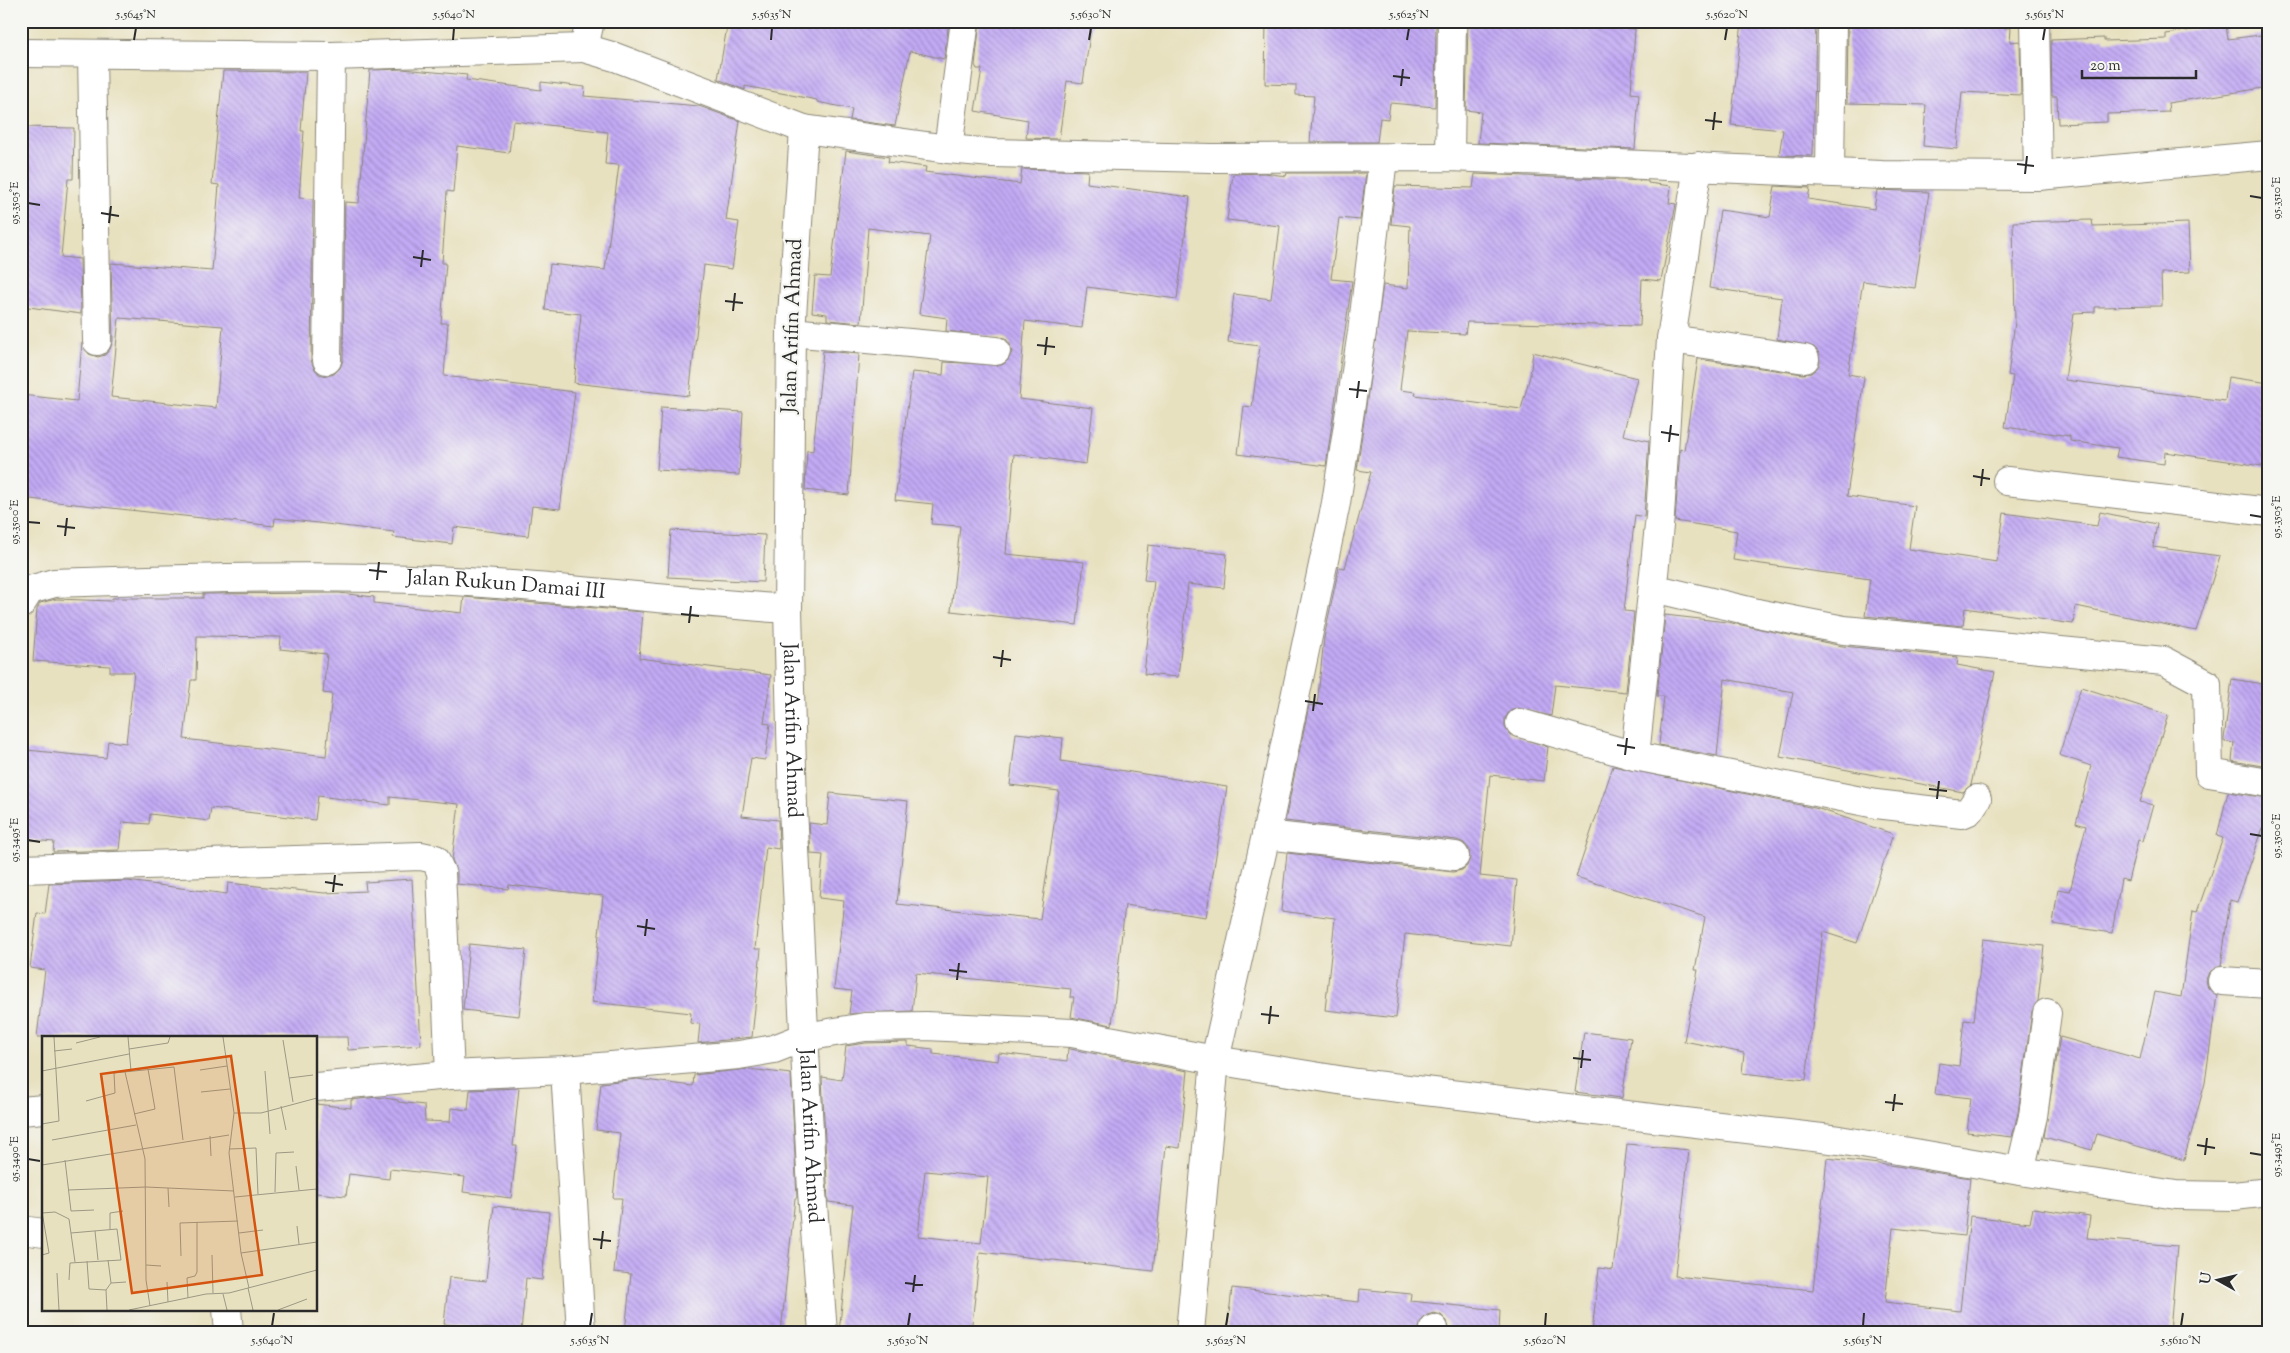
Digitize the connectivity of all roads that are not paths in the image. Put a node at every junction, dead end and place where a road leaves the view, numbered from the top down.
1 (590, 21) edge
2 (965, 21) edge
3 (1452, 21) edge
4 (1832, 21) edge
5 (2035, 21) edge
6 (584, 48) junction
7 (21, 53) edge
8 (92, 54) junction
9 (331, 56) junction
10 (804, 129) junction
11 (948, 149) junction
12 (2269, 155) edge
13 (1450, 157) junction
14 (1383, 159) junction
15 (1698, 166) junction
16 (1830, 172) junction
17 (2038, 176) junction
18 (791, 332) junction
19 (1671, 340) junction
20 (97, 341) dead end
21 (996, 351) dead end
22 (1805, 359) dead end
23 (328, 360) dead end
24 (2007, 481) dead end
25 (2269, 512) edge
26 (1653, 588) junction
27 (21, 604) edge
28 (788, 609) junction
29 (1520, 723) dead end
30 (1635, 756) junction
31 (2269, 783) edge
32 (1977, 800) dead end
33 (1266, 835) junction
34 (1455, 856) dead end
35 (21, 869) edge
36 (2222, 981) dead end
37 (2269, 984) edge
38 (2047, 1013) dead end
39 (805, 1037) junction
40 (1215, 1060) junction
41 (566, 1070) junction
42 (450, 1075) junction
43 (318, 1087) edge
44 (42, 1109) edge
45 (21, 1111) edge
46 (2020, 1171) junction
47 (2269, 1192) edge
48 (21, 1230) edge
49 (42, 1233) edge
50 (227, 1310) edge
51 (229, 1332) edge
52 (581, 1332) edge
53 (823, 1332) edge
54 (1190, 1332) edge

1 - 6 street
2 - 11 street
3 - 13 street
4 - 16 street
5 - 17 street
6 - 9 street
6 - 10 street
7 - 8 street
8 - 9 street
8 - 20 street
9 - 23 street
10 - 11 street
10 - 18 street, Jalan Arifin Ahmad
11 - 14 street
12 - 17 street
13 - 14 street
13 - 15 street
14 - 33 street
15 - 16 street
15 - 19 street
16 - 17 street
18 - 21 street
18 - 28 street, Jalan Arifin Ahmad
19 - 22 street
19 - 26 street
24 - 25 street
26 - 30 street
26 - 31 street
27 - 28 street, Jalan Rukun Damai III
28 - 39 street, Jalan Arifin Ahmad
29 - 30 street
30 - 32 street
33 - 34 street
33 - 40 street
35 - 42 street
36 - 37 street
38 - 46 street
39 - 40 street
39 - 41 street
39 - 53 street, Jalan Arifin Ahmad
40 - 46 street
40 - 54 street
41 - 42 street
41 - 52 street
42 - 43 street
44 - 45 street
46 - 47 street
48 - 49 street
50 - 51 street

